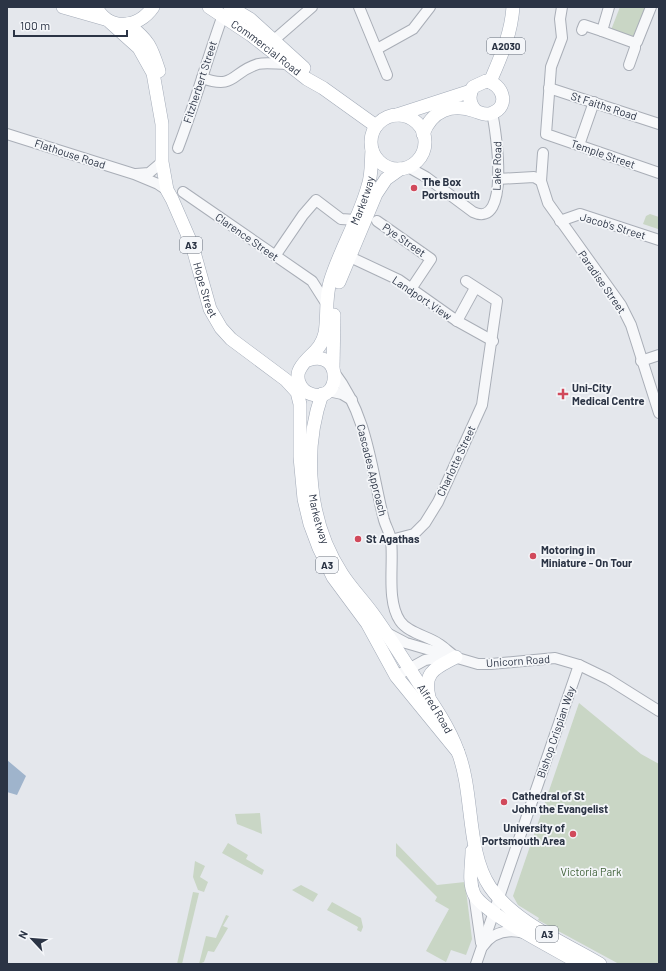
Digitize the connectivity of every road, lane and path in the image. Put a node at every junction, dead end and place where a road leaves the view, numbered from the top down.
1 (63, 7) edge
2 (96, 7) edge
3 (209, 7) edge
4 (312, 7) edge
5 (359, 7) edge
6 (430, 7) edge
7 (513, 7) edge
8 (562, 7) edge
9 (609, 7) edge
10 (651, 7) edge
11 (152, 9) edge
12 (226, 11) edge
13 (107, 20) junction
14 (128, 24) junction
15 (582, 30) dead end
16 (602, 31) junction
17 (274, 40) junction
18 (635, 44) junction
19 (376, 49) junction
20 (286, 64) junction
21 (629, 65) dead end
22 (387, 75) dead end
23 (202, 78) junction
24 (490, 82) junction
25 (323, 88) junction
26 (549, 88) junction
27 (471, 91) junction
28 (158, 99) junction
29 (594, 102) junction
30 (476, 111) junction
31 (492, 113) junction
32 (397, 115) junction
33 (659, 124) edge
34 (376, 126) junction
35 (7, 134) edge
36 (423, 134) junction
37 (579, 146) junction
38 (178, 148) dead end
39 (372, 150) junction
40 (543, 153) dead end
41 (162, 162) junction
42 (404, 168) junction
43 (134, 174) junction
44 (659, 174) edge
45 (498, 179) junction
46 (541, 181) junction
47 (167, 190) junction
48 (183, 192) dead end
49 (356, 220) junction
50 (563, 220) junction
51 (377, 221) dead end
52 (659, 240) edge
53 (275, 256) junction
54 (350, 257) junction
55 (334, 272) junction
56 (312, 281) junction
57 (466, 281) dead end
58 (411, 288) junction
59 (475, 288) junction
60 (326, 303) junction
61 (457, 321) junction
62 (493, 341) junction
63 (659, 355) edge
64 (308, 360) junction
65 (641, 361) junction
66 (334, 370) junction
67 (325, 393) junction
68 (309, 394) junction
69 (352, 400) junction
70 (659, 413) edge
71 (300, 450) junction
72 (391, 540) junction
73 (385, 632) junction
74 (456, 657) junction
75 (407, 665) junction
76 (579, 665) junction
77 (395, 675) junction
78 (430, 700) junction
79 (659, 711) edge
80 (458, 752) junction
81 (473, 831) junction
82 (477, 855) junction
83 (474, 893) junction
84 (499, 898) junction
85 (494, 912) junction
86 (533, 936) junction
87 (481, 949) junction
88 (476, 964) edge
89 (581, 964) edge
90 (600, 964) edge

1 - 13 main road, A3
2 - 13 main road
3 - 12 main road, Commercial Road
4 - 17 street
5 - 19 street
6 - 19 street
7 - 24 main road, A2030
8 - 26 street
9 - 16 street
10 - 18 street
11 - 14 main road
12 - 17 main road, Commercial Road
12 - 20 main road, Commercial Road
12 - 23 street, Fitzherbert Street
13 - 14 main road
13 - 28 main road, Hope Street / A3
14 - 28 main road, Hope Street / A3
15 - 16 street
16 - 18 street
17 - 25 main road, Commercial Road
18 - 21 street
19 - 22 street
20 - 23 street
20 - 25 main road, Commercial Road
23 - 38 street, Fitzherbert Street
24 - 27 main road
24 - 31 main road
25 - 34 main road, Commercial Road
26 - 29 street, St Faiths Road
26 - 37 street, Temple Street
27 - 30 main road
27 - 32 main road
28 - 41 main road, Hope Street / A3
29 - 33 street, St Faiths Road
29 - 37 street
30 - 31 main road
30 - 36 main road
31 - 45 street, Lake Road
32 - 34 main road
32 - 36 main road
34 - 39 main road
35 - 43 street, Flathouse Road
36 - 42 main road
37 - 44 street, Temple Street
39 - 42 main road
39 - 49 main road, Marketway
40 - 46 street
41 - 43 street
41 - 47 main road, Hope Street / A3
42 - 45 street, Lake Road
42 - 54 main road, Marketway
43 - 47 street, Flathouse Road
45 - 46 street
46 - 50 street, Paradise Street
47 - 71 main road, Hope Street / A3
48 - 53 street, Clarence Street
49 - 53 street
49 - 55 main road, Marketway
50 - 52 street, Jacob's Street
50 - 65 street, Paradise Street
51 - 58 street, Pye Street
53 - 56 street, Clarence Street
54 - 58 street, Landport View
54 - 66 main road, Marketway
55 - 56 street
55 - 60 main road, Marketway
56 - 60 street, Clarence Street
57 - 59 street
58 - 61 street, Landport View
59 - 61 street
59 - 62 street, Charlotte Street
60 - 64 main road, Marketway
61 - 62 street, Landport View
62 - 72 street, Charlotte Street
63 - 65 street
64 - 66 main road
64 - 68 main road
65 - 70 street, Paradise Street
66 - 67 main road
66 - 69 street, Cascades Approach
67 - 68 main road
67 - 69 street
67 - 73 main road, Marketway / A3
68 - 71 main road, A3
69 - 72 street, Cascades Approach
71 - 77 main road, Marketway / A3
72 - 74 street
73 - 74 street, Unicorn Road
73 - 75 main road, Marketway / A3
74 - 75 street, Unicorn Road
74 - 76 street, Unicorn Road
74 - 78 main road
75 - 77 street, Unicorn Road
75 - 78 main road, Alfred Road / A3
76 - 79 street, Unicorn Road
76 - 84 street, Bishop Crispian Way
77 - 80 main road, Alfred Road / A3
78 - 80 main road, Alfred Road / A3
80 - 81 main road, Alfred Road / A3
81 - 82 main road, Alfred Road / A3
81 - 83 main road, Alfred Road / A3
82 - 84 main road, Alfred Road / A3
82 - 85 main road, A3
83 - 85 main road, A3
83 - 87 street
84 - 85 street, Bishop Crispian Way
84 - 90 main road, A3
85 - 86 main road, A3
85 - 87 street, Bishop Crispian Way
86 - 87 street
86 - 89 main road, A3
87 - 88 street, Bishop Crispian Way

